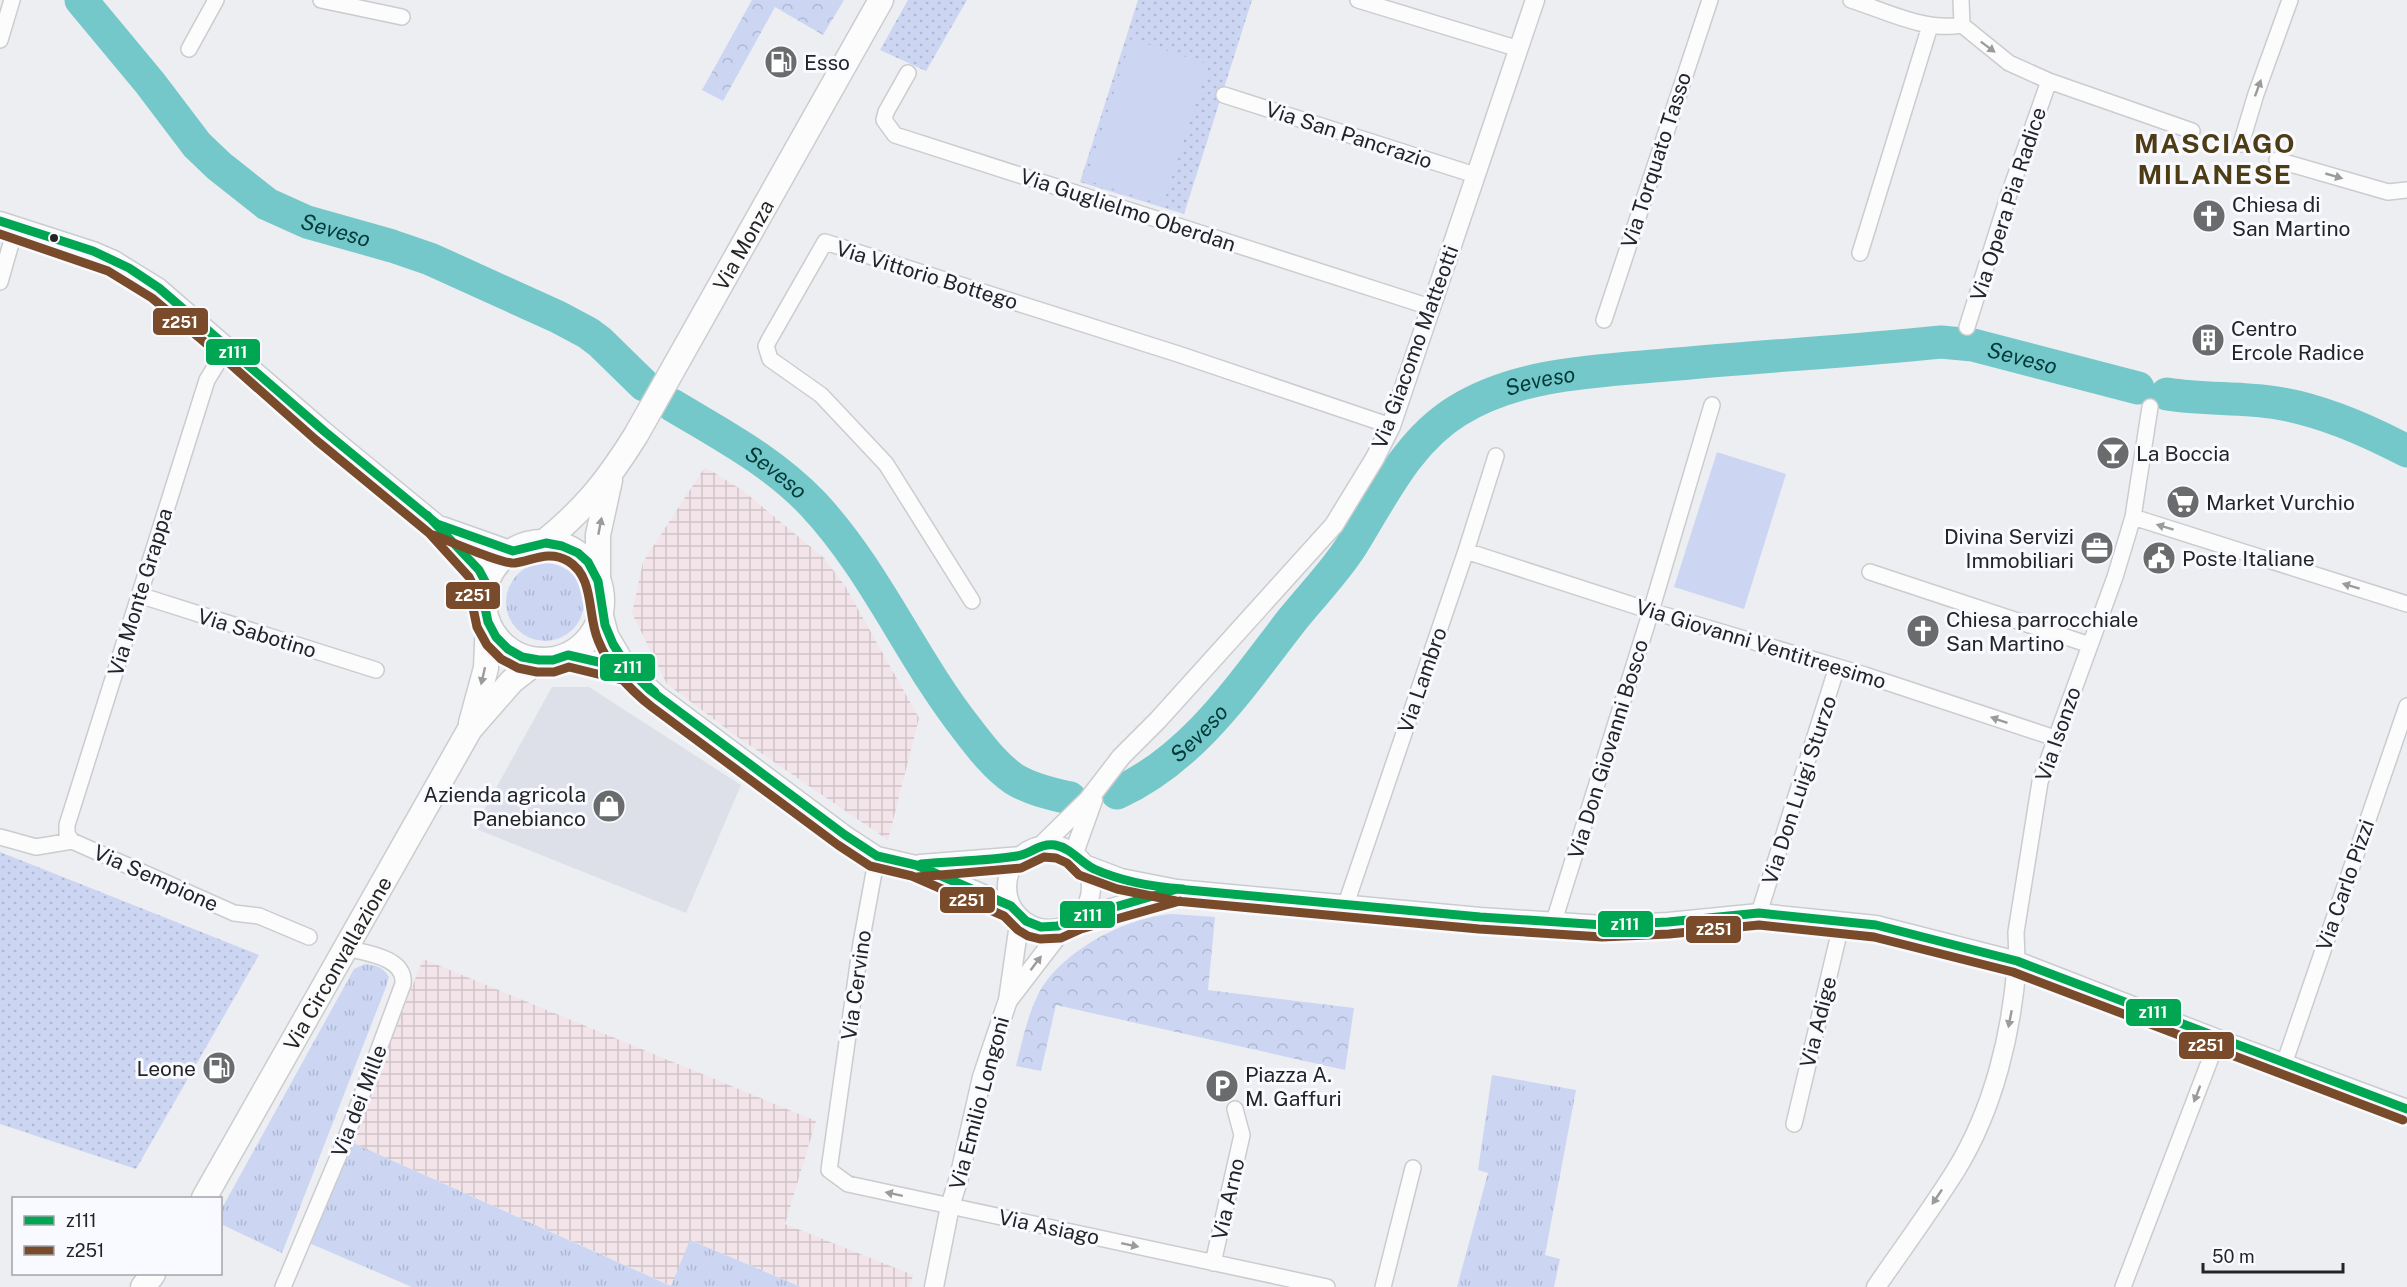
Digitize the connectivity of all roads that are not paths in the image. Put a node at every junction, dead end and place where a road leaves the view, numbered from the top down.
1 (12, 0) edge
2 (216, 0) edge
3 (321, 0) edge
4 (881, 0) edge
5 (1358, 0) edge
6 (1535, 0) edge
7 (1710, 0) edge
8 (1851, 0) edge
9 (1961, 0) edge
10 (2290, 0) edge
11 (402, 17) dead end
12 (1962, 25) junction
13 (1930, 26) junction
14 (0, 40) edge
15 (189, 49) dead end
16 (1519, 49) junction
17 (908, 73) dead end
18 (2049, 81) junction
19 (1224, 95) dead end
20 (2192, 132) dead end
21 (2241, 144) dead end
22 (2277, 160) dead end
23 (1475, 175) junction
24 (2407, 190) edge
25 (8, 224) edge
26 (1860, 253) dead end
27 (0, 282) edge
28 (1430, 307) junction
29 (1604, 320) dead end
30 (1967, 327) dead end
31 (228, 346) junction
32 (1712, 405) dead end
33 (2150, 407) dead end
34 (1391, 426) junction
35 (1496, 456) dead end
36 (611, 475) junction
37 (2133, 517) junction
38 (438, 524) junction
39 (544, 542) junction
40 (513, 551) junction
41 (1466, 551) junction
42 (1870, 572) dead end
43 (598, 579) junction
44 (487, 585) junction
45 (139, 595) junction
46 (972, 601) dead end
47 (2407, 604) edge
48 (602, 608) junction
49 (1651, 610) junction
50 (488, 622) junction
51 (2090, 645) junction
52 (568, 655) junction
53 (539, 660) junction
54 (1837, 667) junction
55 (628, 669) junction
56 (376, 670) dead end
57 (2407, 706) edge
58 (470, 729) junction
59 (2055, 738) junction
60 (1081, 814) junction
61 (0, 837) edge
62 (72, 841) junction
63 (1042, 845) junction
64 (877, 856) junction
65 (1020, 856) junction
66 (1079, 858) junction
67 (915, 865) junction
68 (1178, 889) junction
69 (1346, 903) junction
70 (1016, 912) junction
71 (1760, 913) junction
72 (1554, 921) junction
73 (1842, 921) junction
74 (1071, 922) junction
75 (309, 937) dead end
76 (346, 948) junction
77 (2017, 961) junction
78 (1008, 1000) junction
79 (2218, 1039) junction
80 (2284, 1064) junction
81 (1235, 1109) dead end
82 (2407, 1109) edge
83 (838, 1115) joint
84 (1794, 1124) dead end
85 (1413, 1168) dead end
86 (205, 1197) edge
87 (950, 1206) junction
88 (1213, 1263) junction
89 (152, 1275) edge
90 (143, 1287) edge
91 (283, 1287) edge
92 (934, 1287) edge
93 (1327, 1287) edge
94 (1383, 1287) edge
95 (1876, 1287) edge
96 (2123, 1287) edge

1 - 14 street
2 - 15 street
3 - 11 street
4 - 36 main road, Via Monza
5 - 16 street
6 - 16 street, Via Giacomo Matteotti
7 - 29 street, Via Torquato Tasso
8 - 13 street
9 - 12 street
21 -> 10 street
12 - 13 street
12 -> 18 street
13 - 26 street
16 - 23 street, Via Giacomo Matteotti
17 - 28 street, Via Guglielmo Oberdan
18 - 20 street
18 - 30 street, Via Opera Pia Radice
19 - 23 street, Via San Pancrazio
22 -> 24 street
23 - 28 street, Via Giacomo Matteotti
25 - 27 street
25 - 31 street
28 - 34 street, Via Giacomo Matteotti
31 - 38 street
31 - 45 street, Via Monte Grappa
32 - 49 street, Via Don Giovanni Bosco
33 - 37 street, Via Isonzo
34 - 46 street, Via Vittorio Bottego
34 - 60 street, Via Giacomo Matteotti
35 - 41 street, Via Lambro
36 - 39 main road
43 -> 36 main road
47 -> 37 street
37 - 51 street, Via Isonzo
38 - 40 street
38 - 44 street
39 - 40 main road
39 - 43 main road
40 - 44 main road
41 - 49 street, Via Giovanni Ventitreesimo
41 - 69 street, Via Lambro
42 - 51 street
43 - 48 main road
44 - 50 main road
45 - 56 street, Via Sabotino
45 - 62 street, Via Monte Grappa
48 - 52 main road
48 - 55 street
49 - 54 street, Via Giovanni Ventitreesimo
49 - 72 street, Via Don Giovanni Bosco
50 - 53 main road
50 -> 58 main road, Via Circonvallazione
51 - 59 street, Via Isonzo
52 - 53 main road
52 - 55 street
53 - 58 main road, Via Circonvallazione
59 -> 54 street, Via Giovanni Ventitreesimo
54 - 71 street, Via Don Luigi Sturzo
55 - 64 street
57 - 80 street, Via Carlo Pizzi
58 - 76 main road, Via Circonvallazione
59 - 77 street, Via Isonzo
60 - 63 street, Via Giacomo Matteotti
60 - 66 street, Via Giacomo Matteotti
61 - 62 street, Via Sempione
62 - 75 street, Via Sempione
63 - 65 street
63 - 66 street
64 - 67 street
64 - 83 street, Via Cervino
65 - 67 street
65 - 70 street
66 - 68 street
66 - 74 street
67 - 70 street
68 - 69 street
68 - 74 street
69 - 72 street
70 - 74 street
70 - 78 street, Via Emilio Longoni
71 - 72 street
71 - 73 street
73 - 77 street
73 - 84 street, Via Adige
78 -> 74 street, Via Emilio Longoni
76 - 86 main road, Via Circonvallazione
76 - 91 street, Via dei Mille
77 - 79 street
77 -> 95 street
78 - 87 street, Via Emilio Longoni
79 - 80 street
79 -> 96 street
80 - 82 street
81 - 88 street, Via Arno
87 -> 83 street, Via Asiago
85 - 94 street
87 -> 88 street, Via Asiago
87 - 92 street, Via Emilio Longoni
88 - 93 street, Via Asiago
89 - 90 main road

